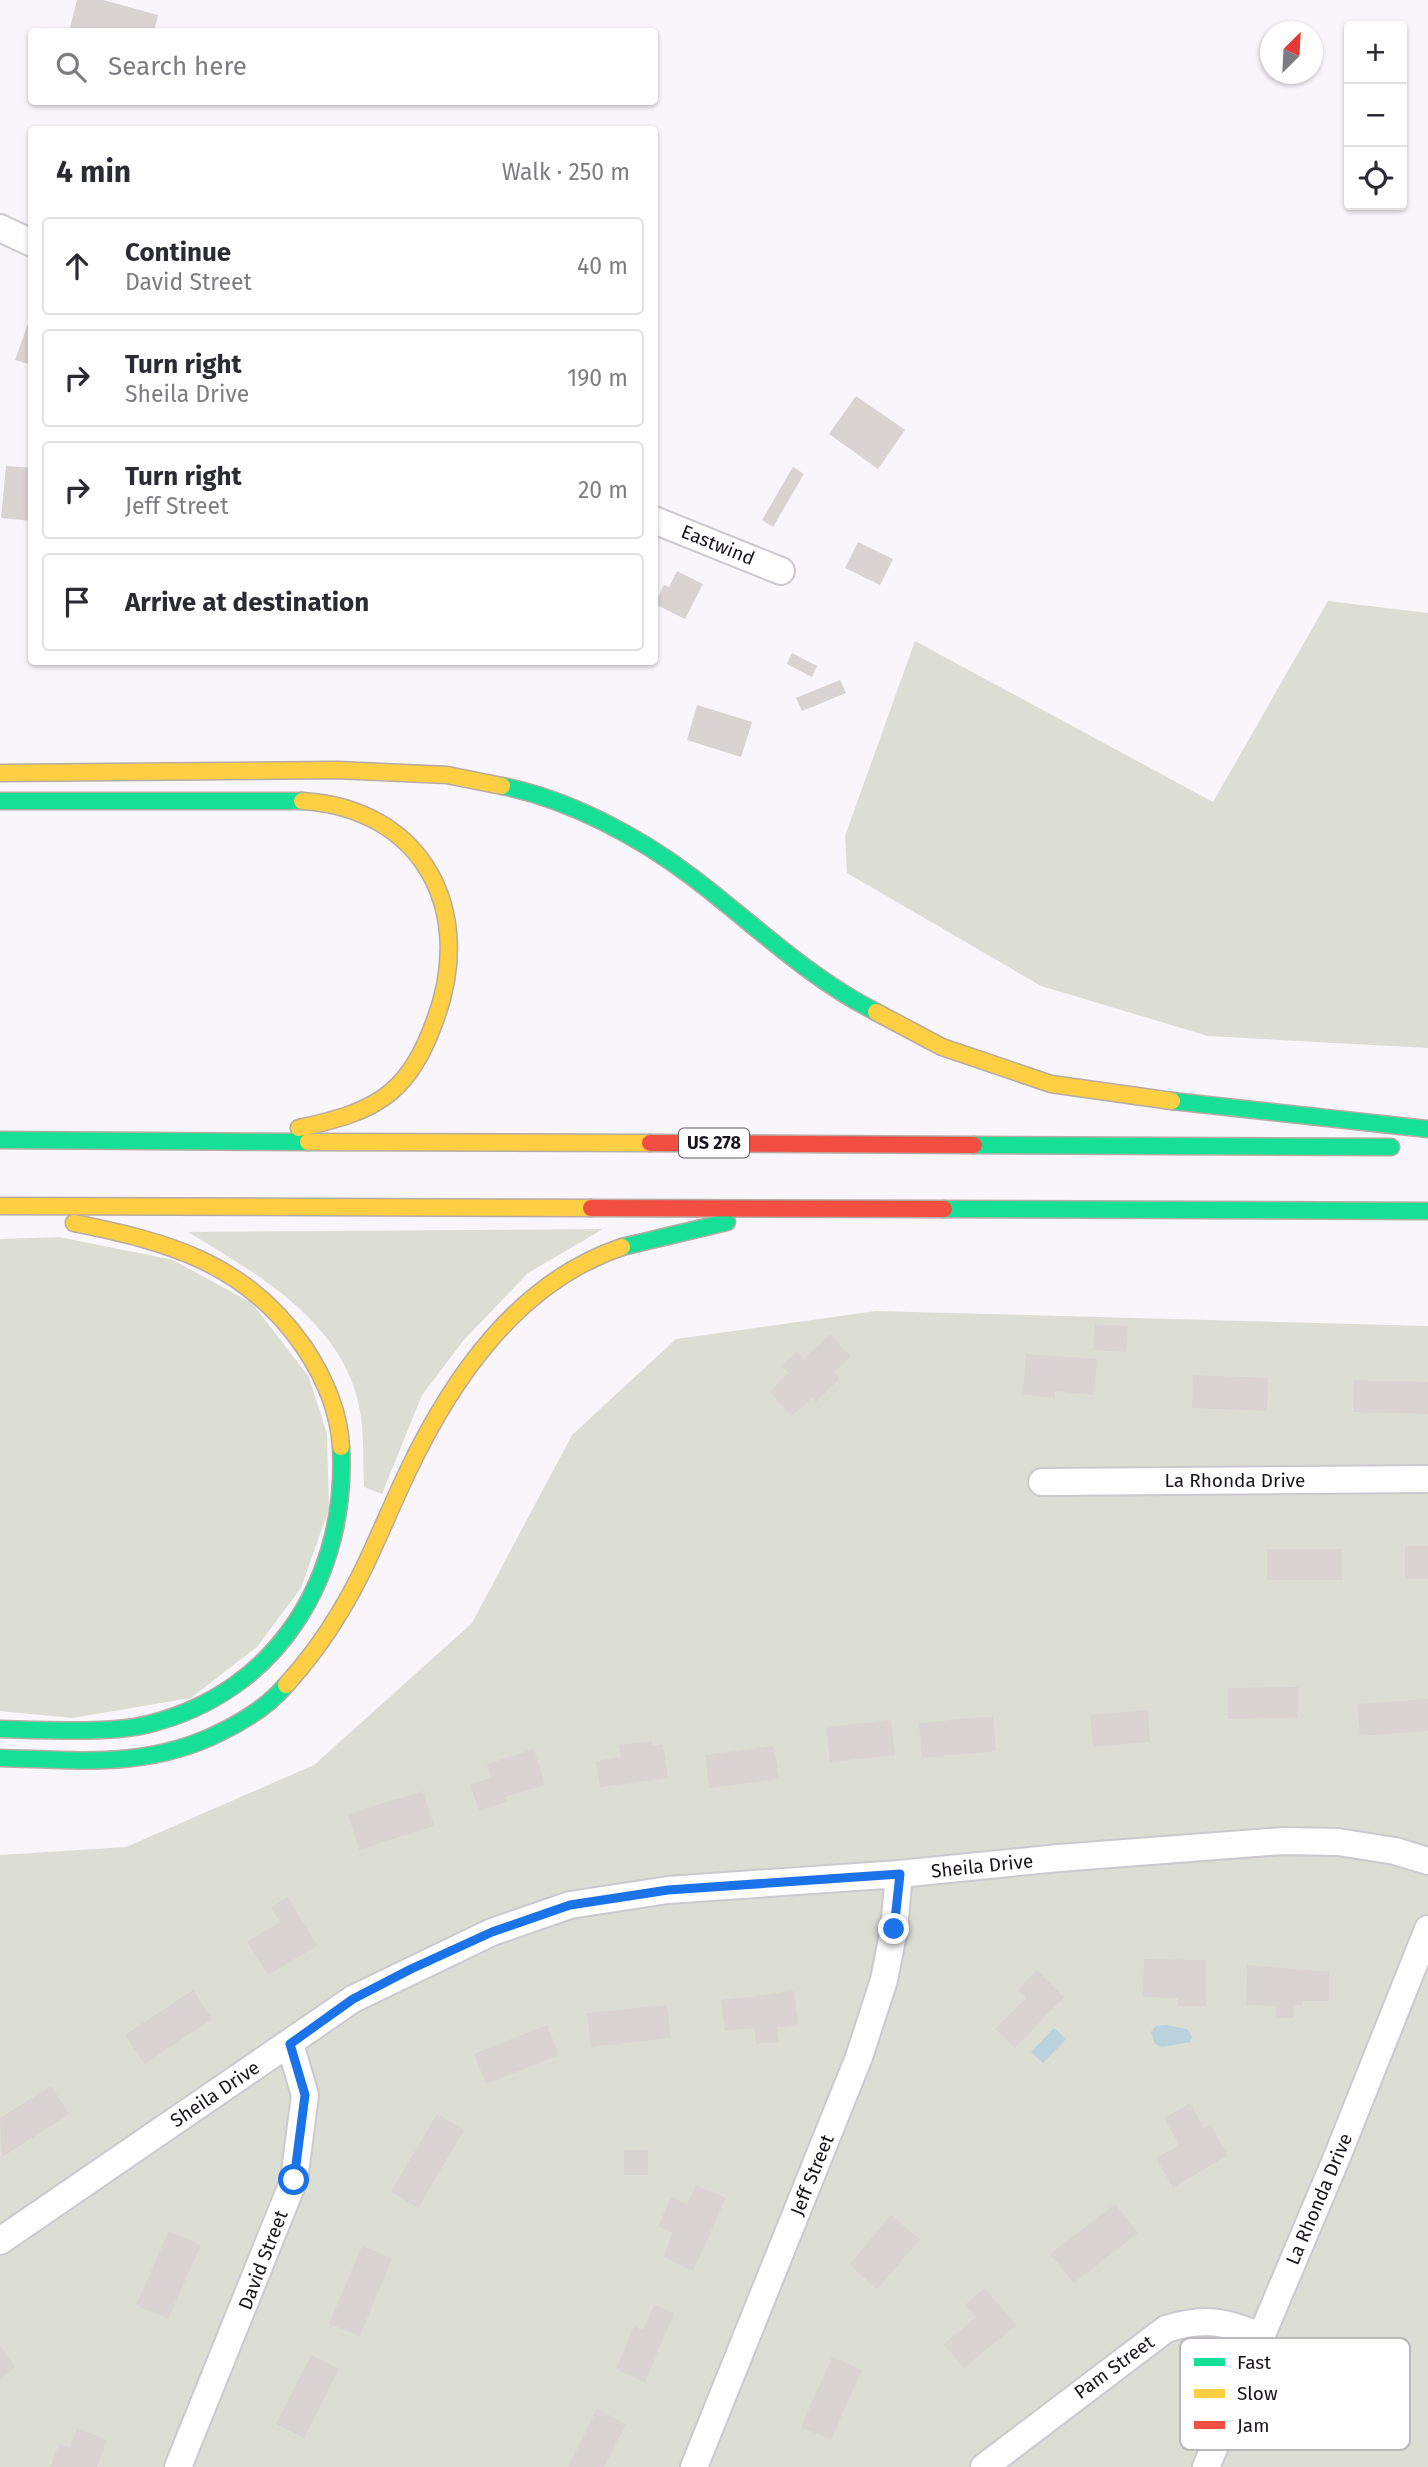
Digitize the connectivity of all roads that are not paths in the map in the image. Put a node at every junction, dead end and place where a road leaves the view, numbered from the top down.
1 (0, 228) edge
2 (28, 241) edge
3 (658, 522) edge
4 (781, 571) dead end
5 (10, 755) dead end
6 (79, 770) junction
7 (0, 773) edge
8 (0, 801) edge
9 (36, 801) junction
10 (0, 809) edge
11 (1428, 1129) edge
12 (0, 1140) edge
13 (246, 1141) junction
14 (1414, 1147) dead end
15 (0, 1207) edge
16 (789, 1208) junction
17 (1428, 1211) edge
18 (1428, 1479) edge
19 (1042, 1482) dead end
20 (0, 1729) edge
21 (0, 1758) edge
22 (1428, 1861) edge
23 (900, 1874) junction
24 (1428, 1929) edge
25 (290, 2044) junction
26 (0, 2241) edge
27 (1262, 2337) joint
28 (1213, 2450) edge
29 (178, 2467) edge
30 (694, 2467) edge
31 (984, 2467) edge
32 (1206, 2467) edge

1 - 2 street
3 - 4 street, Eastwind
5 - 6 highway
6 - 7 highway
6 - 11 highway
8 - 9 highway
9 - 10 highway
9 - 13 highway
12 - 13 highway, US 278
13 - 14 highway, US 278
15 - 16 highway
15 - 20 highway
16 - 17 highway
16 - 21 highway
18 - 19 street, La Rhonda Drive
22 - 23 street, Sheila Drive
23 - 25 street, Sheila Drive
23 - 30 street, Jeff Street
24 - 27 street, La Rhonda Drive
25 - 26 street, Sheila Drive
25 - 29 street, David Street
27 - 31 street, Pam Street
28 - 32 street, La Rhonda Drive

